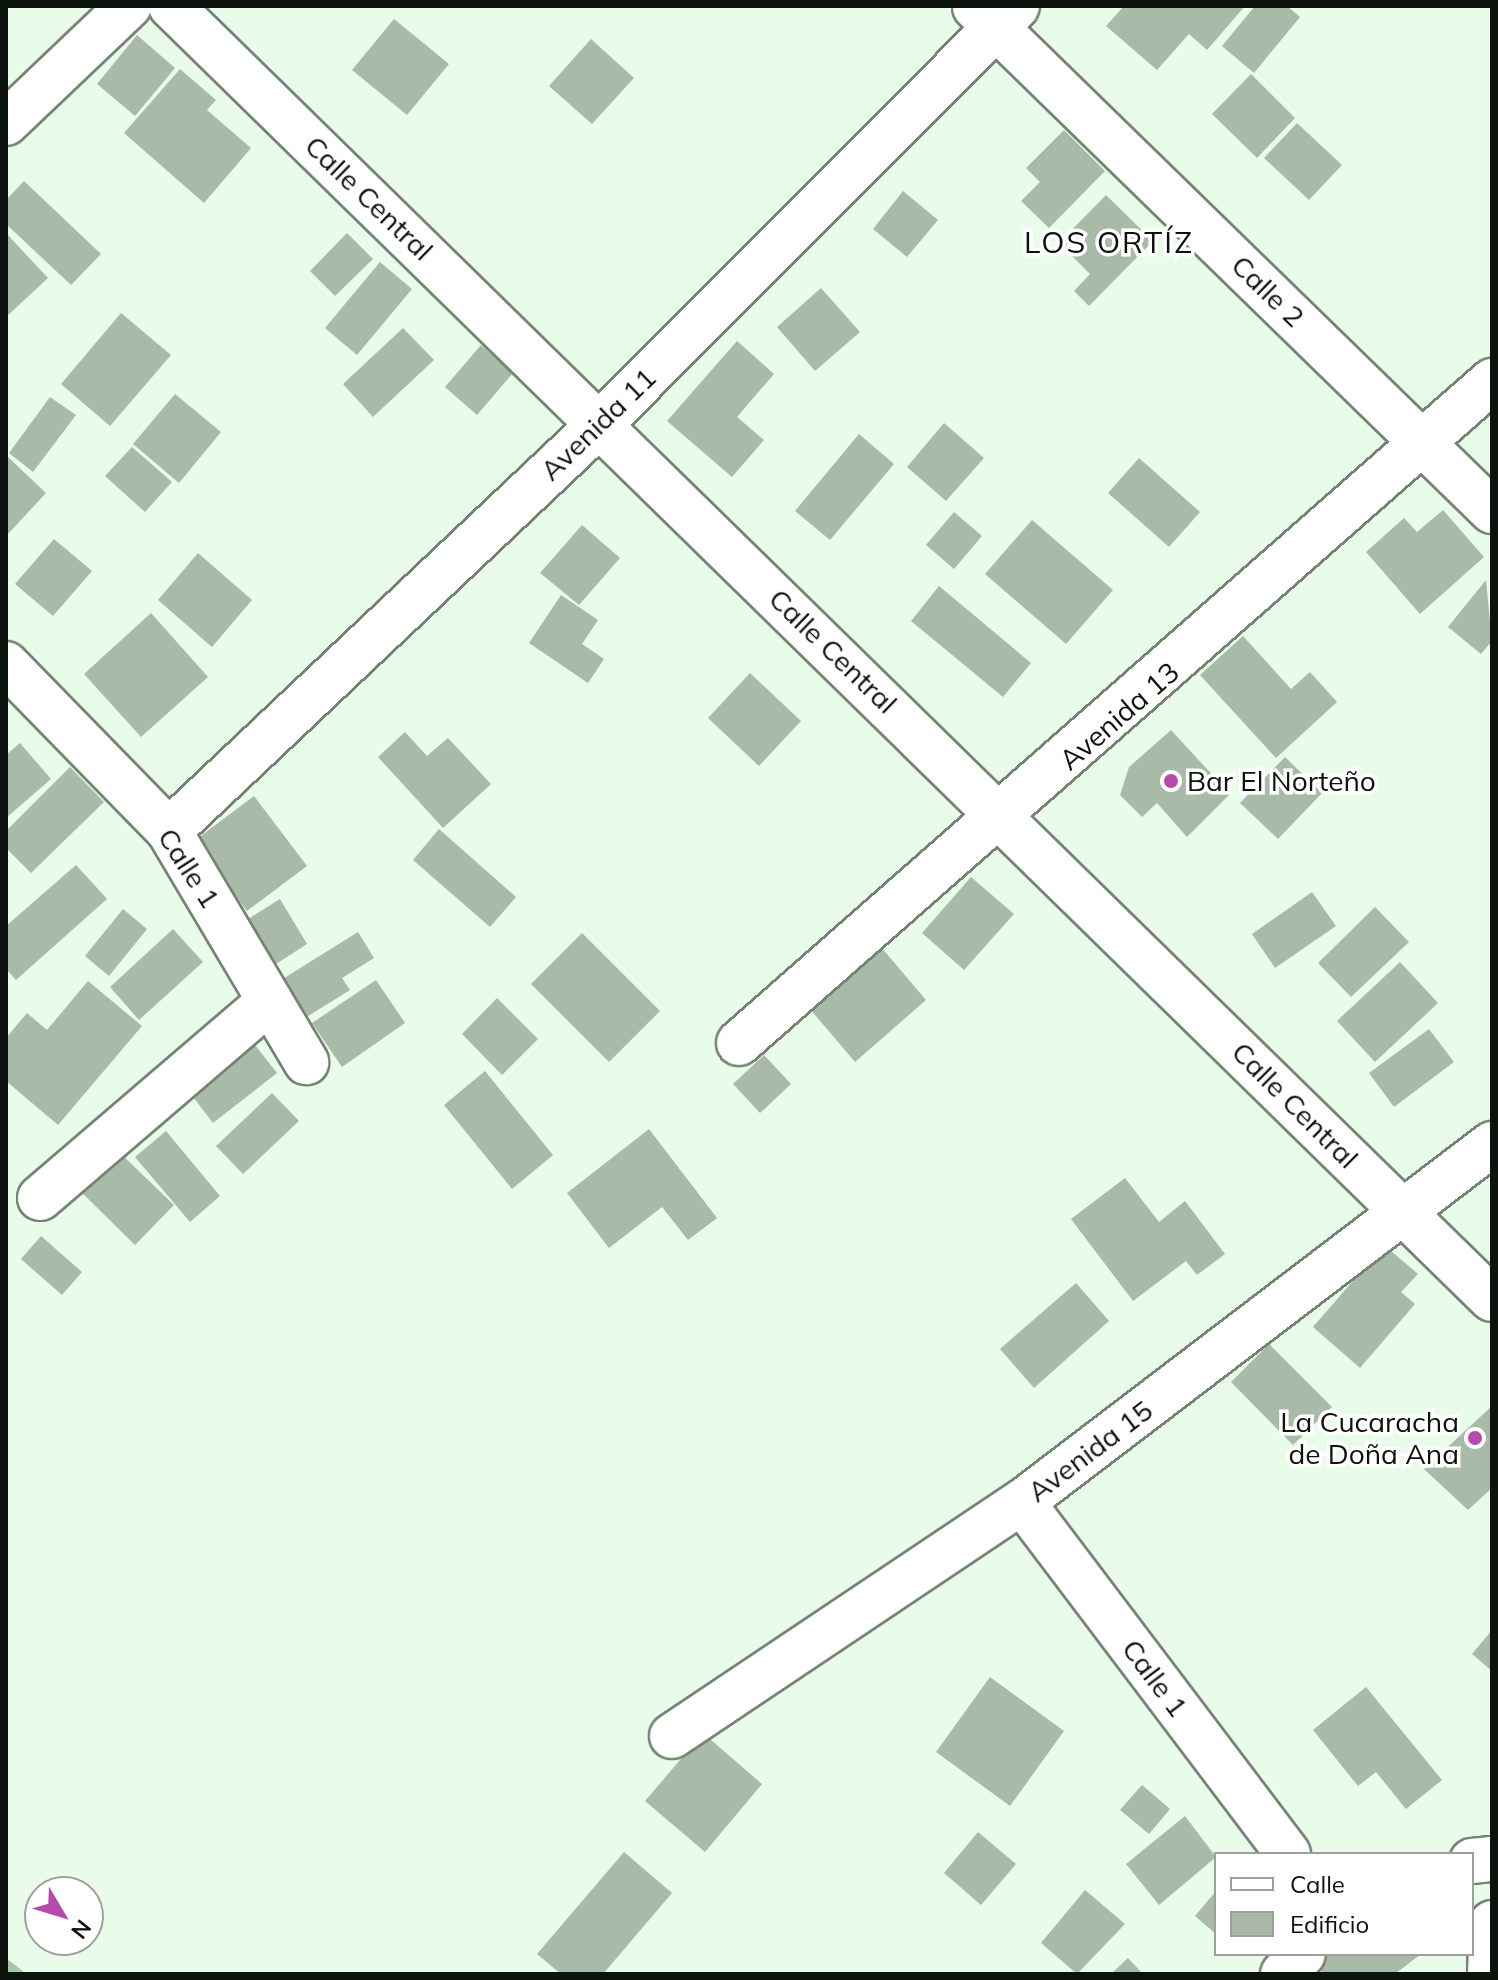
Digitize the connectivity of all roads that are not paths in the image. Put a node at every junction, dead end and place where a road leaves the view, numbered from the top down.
1 (129, 6) edge
2 (171, 6) edge
3 (996, 13) edge
4 (6, 123) edge
5 (1492, 381) edge
6 (601, 423) junction
7 (1427, 444) junction
8 (1492, 511) edge
9 (6, 664) edge
10 (1003, 817) junction
11 (169, 831) junction
12 (270, 1001) junction
13 (739, 1043) dead end
14 (306, 1062) dead end
15 (1492, 1144) edge
16 (40, 1198) dead end
17 (1403, 1212) junction
18 (1492, 1299) edge
19 (1022, 1502) junction
20 (672, 1736) dead end
21 (1286, 1852) edge
22 (1492, 1923) edge
23 (1301, 1956) edge
24 (1283, 1974) edge
25 (1490, 1974) edge

1 - 4 street
2 - 6 street, Calle Central
3 - 6 street, Avenida 11
3 - 7 street, Calle 2
5 - 7 street, Avenida 13
6 - 10 street, Calle Central
6 - 11 street, Avenida 11
7 - 8 street, Calle 2
7 - 10 street, Avenida 13
9 - 11 street, Calle 1
10 - 13 street, Avenida 13
10 - 17 street, Calle Central
11 - 12 street, Calle 1
12 - 14 street, Calle 1
12 - 16 street
15 - 17 street, Avenida 15
17 - 18 street, Calle Central
17 - 19 street, Avenida 15
19 - 20 street, Avenida 15
19 - 21 street, Calle 1
22 - 25 street
23 - 24 street

